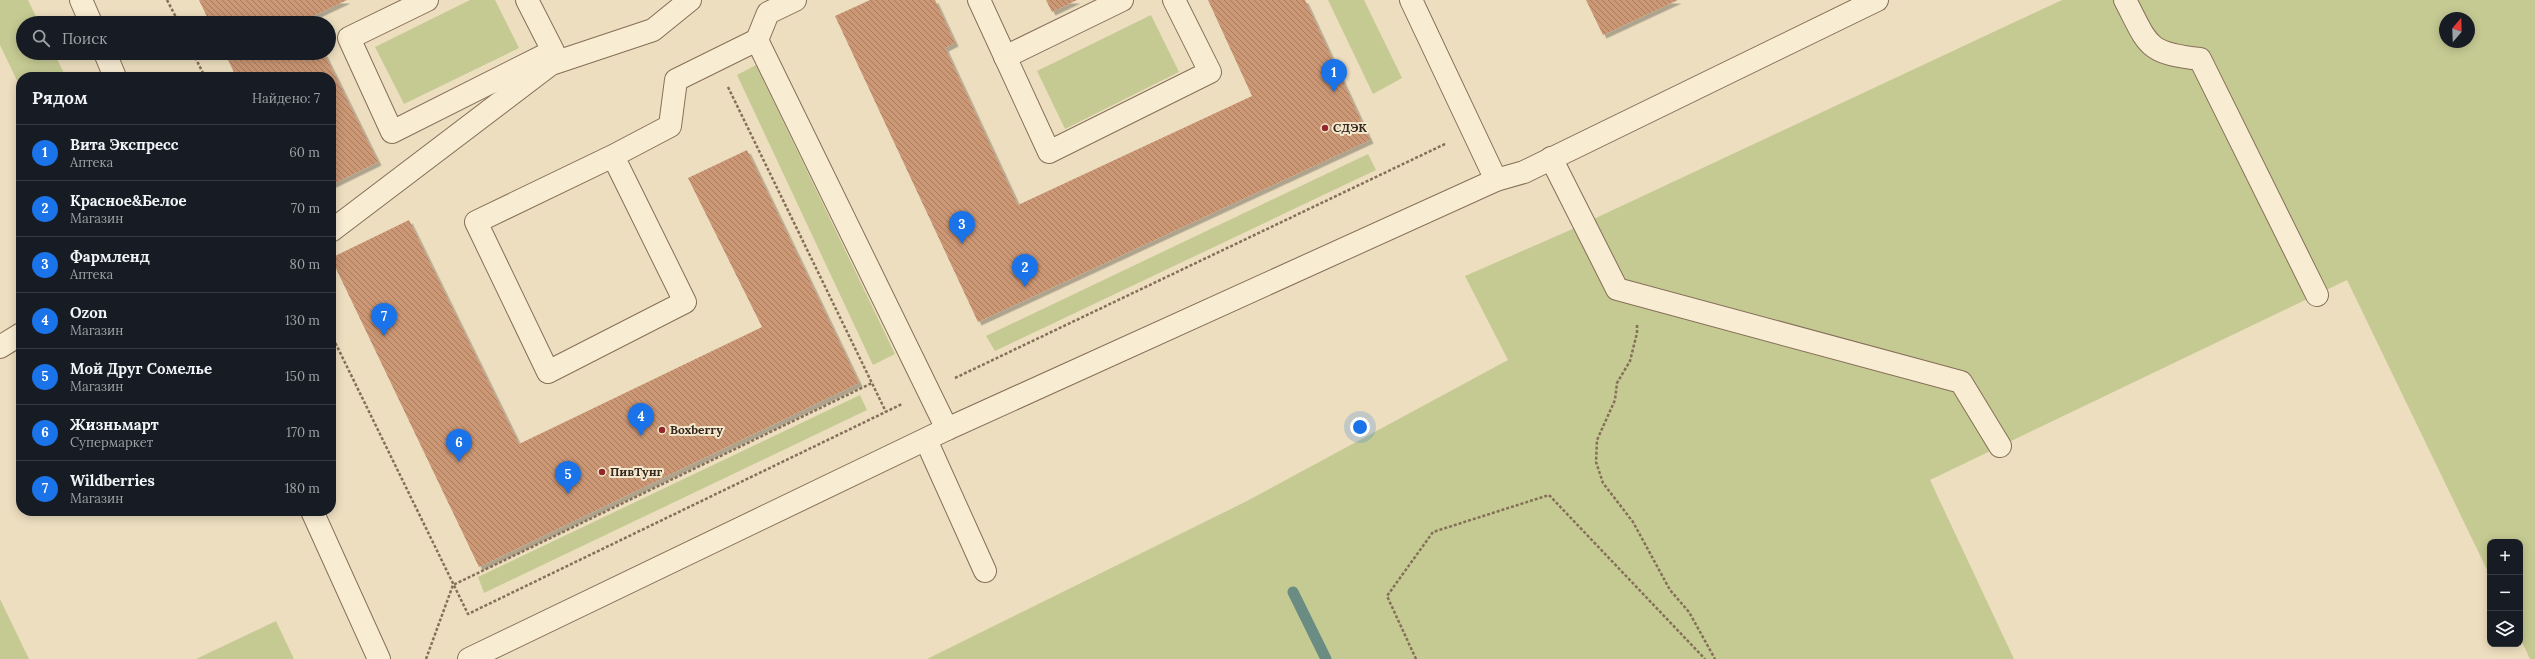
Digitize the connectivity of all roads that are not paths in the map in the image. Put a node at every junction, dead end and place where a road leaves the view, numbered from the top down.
1 (81, 0) edge
2 (427, 0) edge
3 (527, 0) edge
4 (690, 0) edge
5 (795, 0) edge
6 (979, 0) edge
7 (1122, 0) edge
8 (1174, 0) edge
9 (1411, 0) edge
10 (1877, 0) edge
11 (2125, 0) edge
12 (88, 16) edge
13 (757, 40) junction
14 (1005, 57) junction
15 (108, 60) edge
16 (114, 72) edge
17 (613, 156) junction
18 (1551, 158) junction
19 (1496, 180) junction
20 (336, 227) edge
21 (2317, 295) dead end
22 (16, 337) edge
23 (0, 346) edge
24 (947, 429) junction
25 (926, 440) junction
26 (2000, 446) dead end
27 (314, 516) edge
28 (985, 571) dead end
29 (379, 659) edge
30 (469, 659) edge

1 - 12 street
2 - 3 street
4 - 20 street
5 - 13 street
6 - 14 street
7 - 14 street
8 - 14 street
9 - 19 street
10 - 18 street
11 - 21 street
13 - 17 street
13 - 24 street
15 - 16 street
17 - 17 street
18 - 19 street
18 - 26 street
19 - 24 street
22 - 23 street
24 - 25 street
25 - 28 street
25 - 30 street
27 - 29 street

